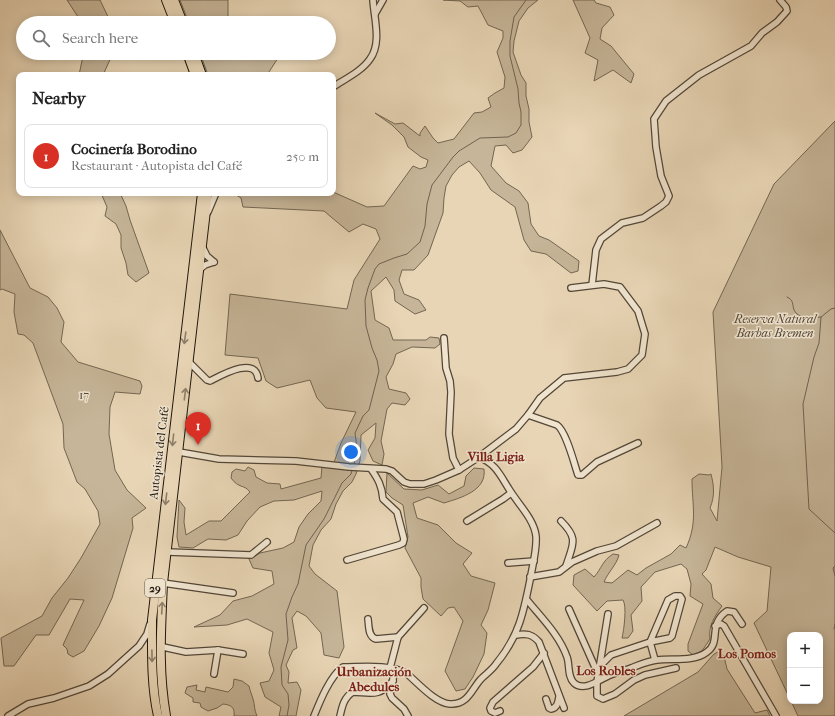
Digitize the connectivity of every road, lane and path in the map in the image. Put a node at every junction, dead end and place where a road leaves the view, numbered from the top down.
1 (166, 0) edge
2 (174, 0) edge
3 (373, 0) edge
4 (383, 0) edge
5 (780, 0) edge
6 (375, 14) junction
7 (172, 16) edge
8 (180, 16) edge
9 (190, 60) edge
10 (197, 60) edge
11 (194, 72) edge
12 (201, 72) edge
13 (336, 86) edge
14 (202, 196) edge
15 (208, 196) edge
16 (215, 196) edge
17 (206, 218) junction
18 (203, 248) junction
19 (200, 269) junction
20 (592, 285) junction
21 (571, 288) dead end
22 (444, 338) dead end
23 (189, 362) junction
24 (258, 378) dead end
25 (528, 415) junction
26 (638, 443) dead end
27 (179, 452) junction
28 (479, 457) junction
29 (371, 469) junction
30 (458, 470) junction
31 (511, 493) junction
32 (467, 521) dead end
33 (561, 522) dead end
34 (657, 523) dead end
35 (267, 542) dead end
36 (168, 552) junction
37 (347, 560) dead end
38 (534, 561) junction
39 (508, 563) dead end
40 (566, 566) junction
41 (530, 577) junction
42 (163, 583) junction
43 (233, 593) dead end
44 (527, 600) junction
45 (424, 608) dead end
46 (568, 609) dead end
47 (608, 614) dead end
48 (368, 619) dead end
49 (152, 620) junction
50 (742, 624) dead end
51 (715, 626) junction
52 (516, 635) junction
53 (398, 637) junction
54 (650, 642) junction
55 (160, 647) junction
56 (218, 650) junction
57 (544, 653) junction
58 (243, 654) dead end
59 (655, 660) junction
60 (599, 667) junction
61 (676, 668) dead end
62 (392, 669) junction
63 (214, 674) dead end
64 (598, 674) junction
65 (393, 681) junction
66 (597, 682) junction
67 (559, 697) junction
68 (546, 698) dead end
69 (564, 708) dead end
70 (500, 711) dead end
71 (8, 716) edge
72 (158, 716) edge
73 (166, 716) edge
74 (314, 716) edge
75 (340, 716) edge
76 (408, 716) edge
77 (776, 716) edge

1 - 7 highway
2 - 8 highway
3 - 6 street
4 - 6 street
5 - 20 street
6 - 13 street
9 - 11 highway
10 - 12 highway
14 -> 49 highway, Autopista del Café / 29
15 - 17 highway, Autopista del Café / 29
16 - 17 street
17 - 18 highway, Autopista del Café / 29
18 - 19 highway, Autopista del Café / 29
18 - 19 street
19 - 23 highway, Autopista del Café / 29
20 - 21 street
20 - 25 street
22 - 30 street
23 - 24 street
27 -> 23 highway, Autopista del Café / 29
25 - 26 street
25 - 28 street
27 - 29 street
27 - 36 highway, Autopista del Café / 29
28 - 30 street
28 - 31 street
29 - 30 street
29 - 37 street
31 - 32 street
31 - 38 street
33 - 40 street
34 - 40 street
35 - 36 street
36 - 42 highway, Autopista del Café / 29
38 - 39 street
38 - 41 street
40 - 41 street
41 - 44 street
42 - 43 street
55 -> 42 highway, Autopista del Café / 29
44 - 52 street
44 - 66 street
45 - 53 street
46 - 64 street
47 - 60 street
48 - 53 street
49 - 71 street
49 -> 72 highway, Autopista del Café / 29
50 - 51 street
51 - 59 street
51 - 77 street
52 - 57 street
52 - 62 street
53 - 62 street
54 - 54 street
54 - 59 street
54 - 60 street
55 - 56 street
55 - 73 highway, Autopista del Café / 29
56 - 58 street
56 - 63 street
57 - 67 street
57 - 70 street
59 - 66 street
60 - 64 street
61 - 66 street
62 - 65 street
62 - 74 street
64 - 66 street
65 - 75 street
65 - 76 street
67 - 68 street
67 - 69 street

